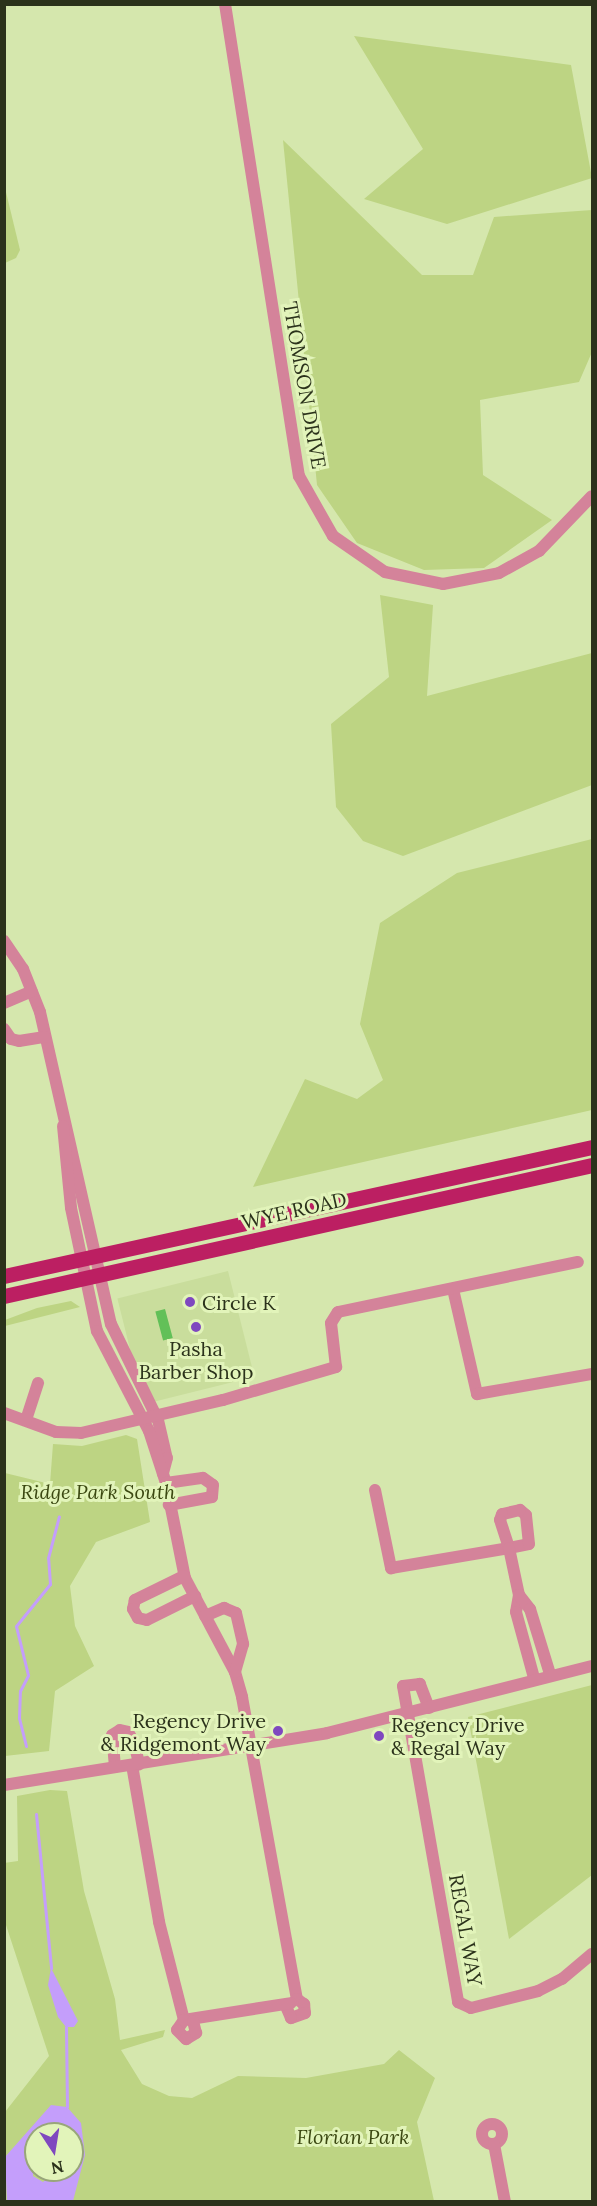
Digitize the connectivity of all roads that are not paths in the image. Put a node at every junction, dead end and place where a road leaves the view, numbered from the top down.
1 (225, 4) edge
2 (592, 496) edge
3 (4, 941) edge
4 (32, 991) junction
5 (4, 1002) edge
6 (4, 1029) edge
7 (45, 1038) junction
8 (63, 1126) junction
9 (592, 1147) edge
10 (592, 1165) edge
11 (98, 1255) junction
12 (80, 1259) junction
13 (578, 1262) dead end
14 (101, 1275) junction
15 (4, 1276) edge
16 (84, 1279) junction
17 (453, 1289) junction
18 (4, 1296) edge
19 (592, 1374) edge
20 (38, 1383) dead end
21 (4, 1413) edge
22 (157, 1417) junction
23 (26, 1420) junction
24 (144, 1420) junction
25 (165, 1478) junction
26 (375, 1490) dead end
27 (170, 1505) junction
28 (184, 1576) junction
29 (519, 1595) junction
30 (195, 1596) junction
31 (205, 1616) junction
32 (592, 1666) edge
33 (235, 1672) junction
34 (550, 1674) junction
35 (534, 1678) junction
36 (429, 1708) junction
37 (408, 1715) junction
38 (251, 1747) junction
39 (136, 1764) junction
40 (115, 1767) junction
41 (4, 1785) edge
42 (592, 1953) edge
43 (494, 2144) dead end
44 (505, 2202) edge

1 - 2 street, THOMSON DRIVE
3 - 4 street
4 - 5 street
4 - 7 street
6 - 7 street
7 - 8 street
8 - 11 street
8 - 12 street
9 - 11 main road, WYE ROAD
10 - 14 main road, WYE ROAD
11 - 12 main road, WYE ROAD
11 - 14 street
12 - 15 main road, WYE ROAD
12 - 16 street
13 - 17 street
14 - 16 main road, WYE ROAD
14 - 22 street
16 - 18 main road, WYE ROAD
16 - 24 street
17 - 19 street
17 - 22 street
20 - 23 street
21 - 23 street
22 - 24 street
22 - 25 street
23 - 24 street
24 - 25 street
25 - 27 street
25 - 27 street
26 - 29 street
27 - 28 street
28 - 30 street
28 - 30 street
29 - 34 street
29 - 35 street
30 - 31 street
31 - 33 street
31 - 33 street
32 - 34 street
33 - 38 street
34 - 35 street
35 - 36 street
36 - 37 street
36 - 37 street
37 - 38 street
37 - 42 street, REGAL WAY
38 - 39 street
38 - 39 street
39 - 40 street
39 - 40 street
40 - 41 street
43 - 44 street

